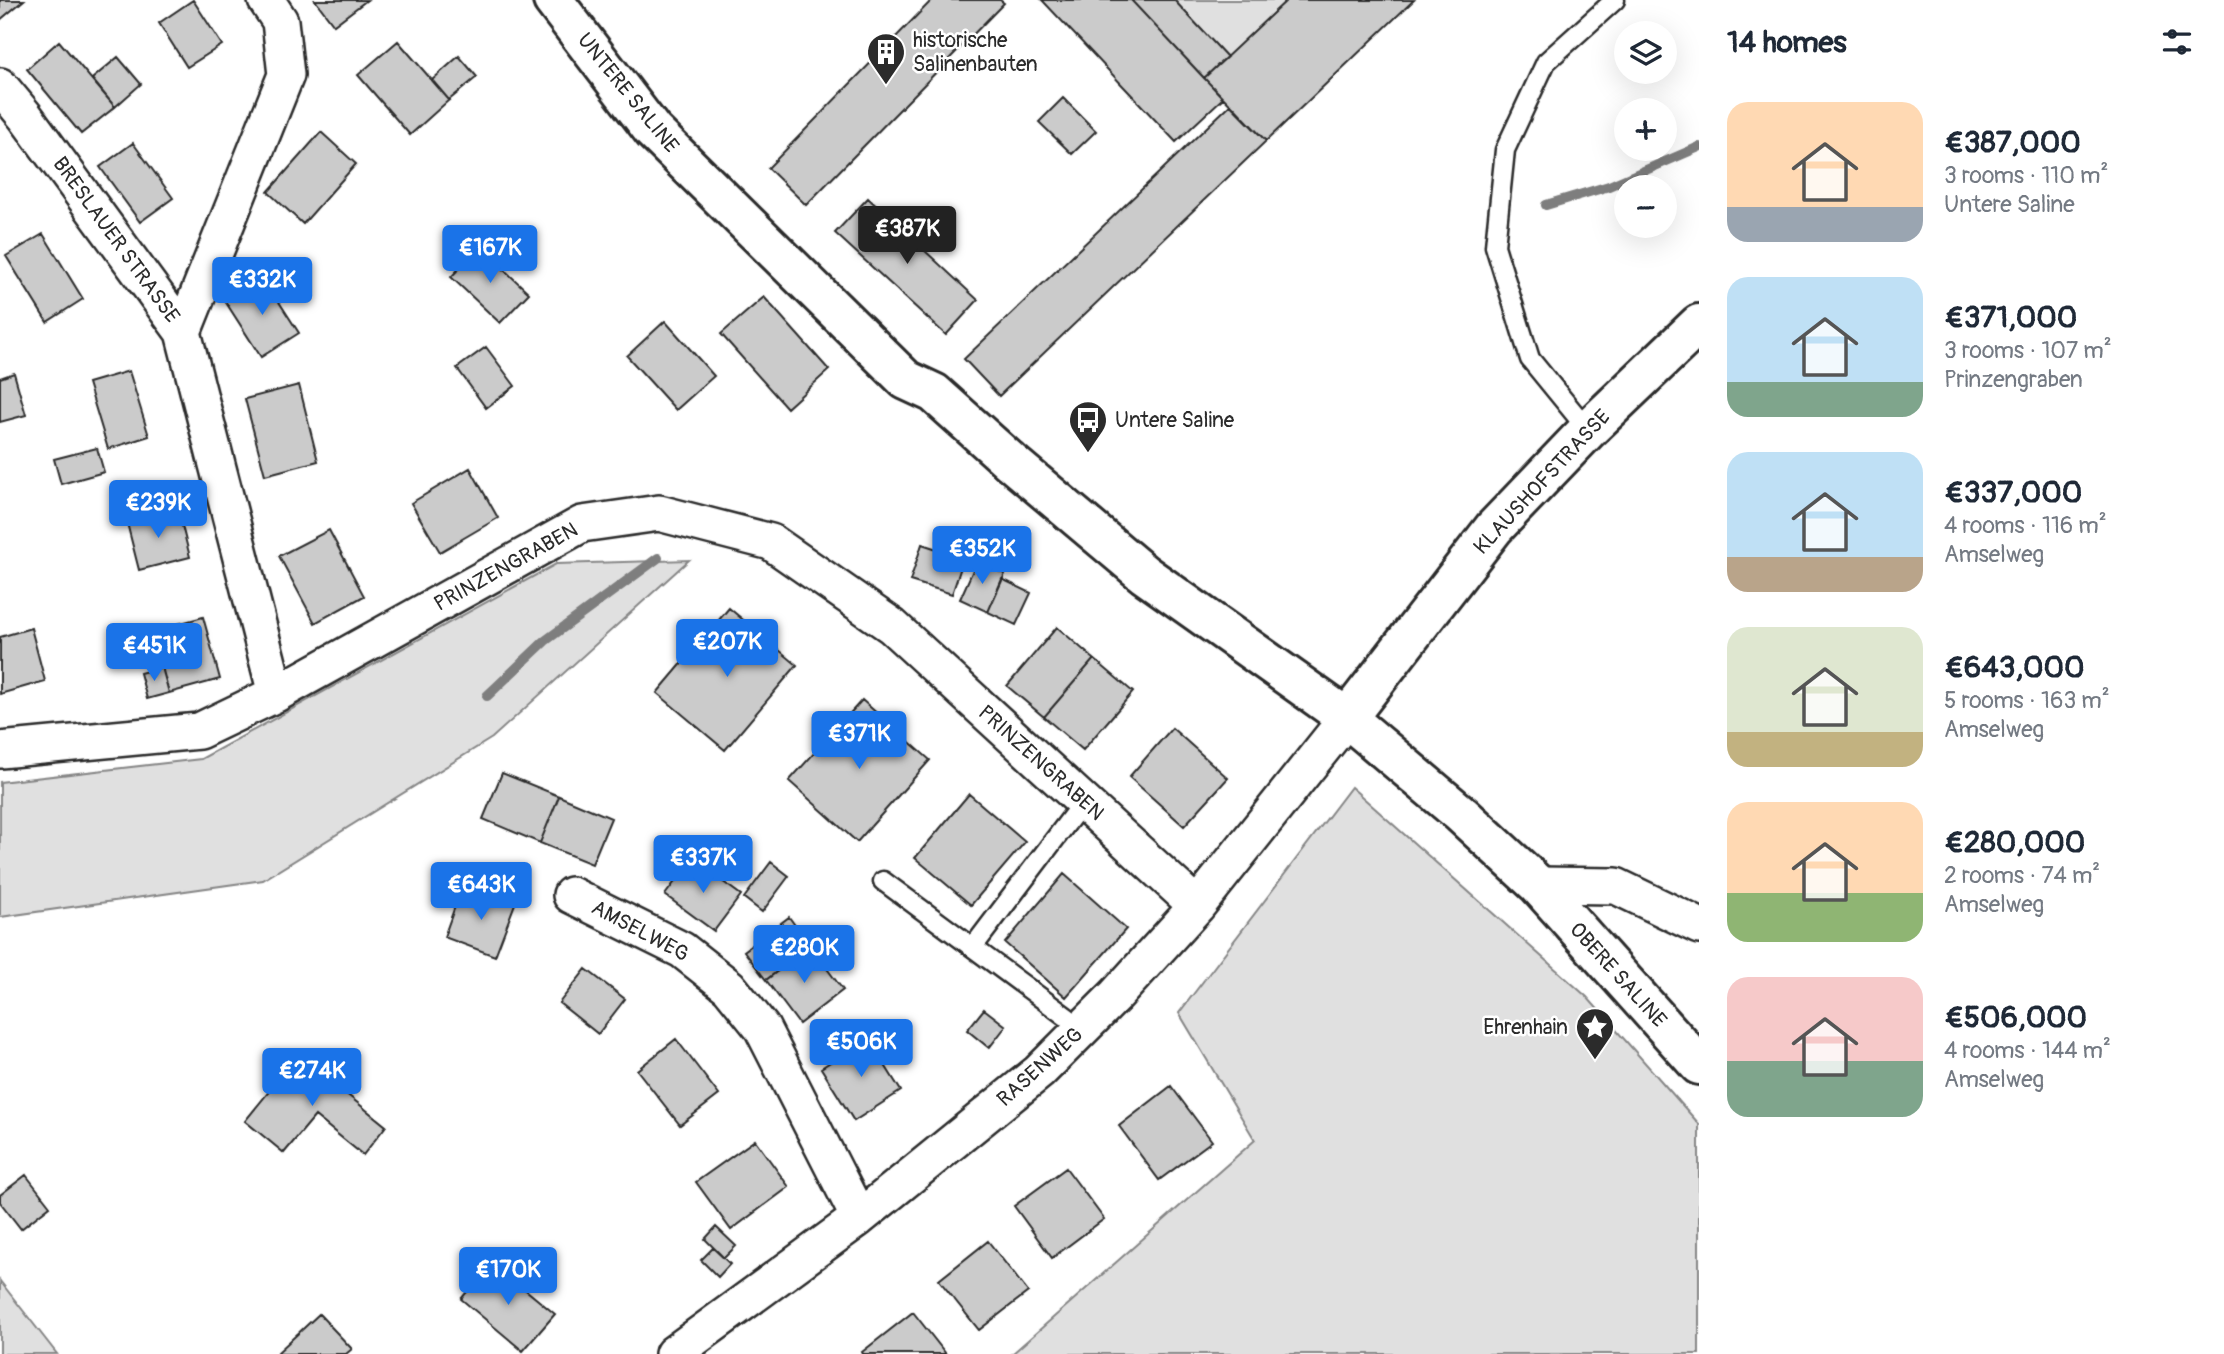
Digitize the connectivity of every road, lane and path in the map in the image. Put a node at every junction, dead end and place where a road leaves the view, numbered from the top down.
1 (266, 0) edge
2 (553, 0) edge
3 (1615, 0) edge
4 (0, 86) edge
5 (1699, 324) edge
6 (183, 332) junction
7 (1588, 430) junction
8 (276, 694) junction
9 (1348, 718) junction
10 (0, 750) edge
11 (1083, 802) junction
12 (883, 881) dead end
13 (1538, 885) junction
14 (571, 895) dead end
15 (1197, 906) junction
16 (1699, 926) edge
17 (973, 947) junction
18 (1083, 1029) junction
19 (1699, 1065) edge
20 (859, 1218) junction
21 (673, 1354) edge

1 - 6 street
2 - 9 main road, UNTERE SALINE
3 - 7 lane
4 - 6 street, BRESLAUER STRASSE
5 - 7 main road, KLAUSHOFSTRASSE
6 - 8 street, BRESLAUER STRASSE
7 - 9 main road, KLAUSHOFSTRASSE
8 - 10 street, PRINZENGRABEN
8 - 11 street, PRINZENGRABEN
9 - 13 main road, UNTERE SALINE
9 - 15 street, RASENWEG
11 - 15 street, PRINZENGRABEN
11 - 17 lane
12 - 17 lane
13 - 16 street
13 - 19 main road, OBERE SALINE
14 - 20 street, AMSELWEG
15 - 18 street, RASENWEG
17 - 18 lane
18 - 20 street, RASENWEG
20 - 21 street, RASENWEG

